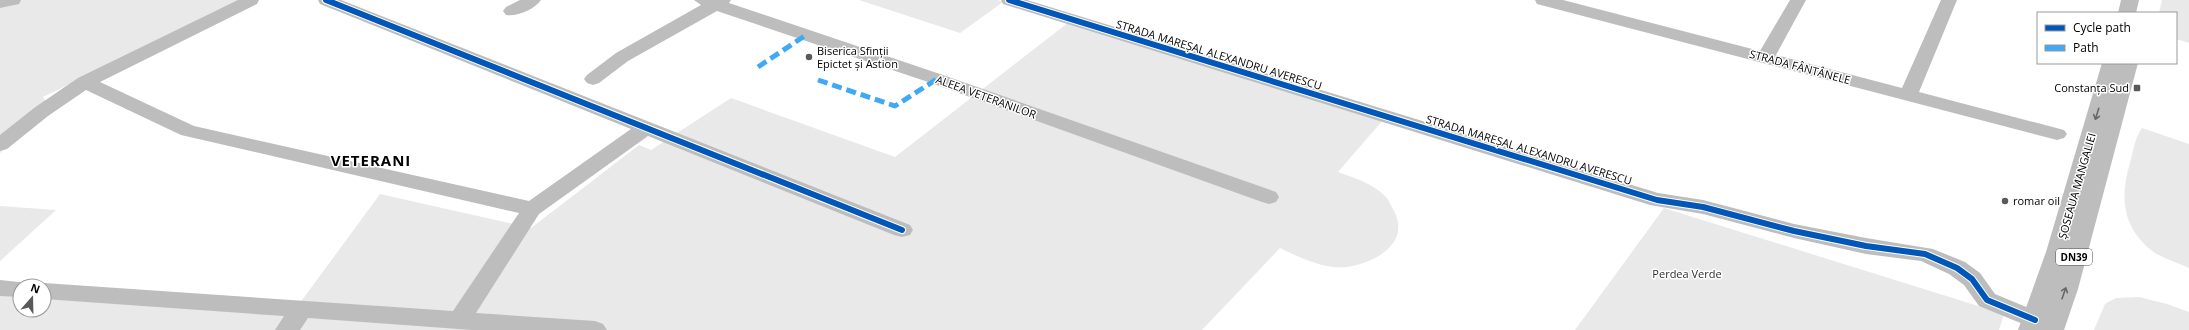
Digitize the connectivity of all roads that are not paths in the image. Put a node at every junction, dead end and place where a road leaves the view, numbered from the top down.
1 (13, 0) edge
2 (251, 0) edge
3 (326, 0) edge
4 (533, 0) edge
5 (1009, 0) edge
6 (1542, 0) edge
7 (1798, 0) edge
8 (1949, 0) edge
9 (2130, 0) edge
10 (2144, 0) edge
11 (713, 1) edge
12 (0, 4) edge
13 (512, 11) dead end
14 (2127, 12) edge
15 (2141, 12) edge
16 (1765, 58) junction
17 (2112, 64) edge
18 (2128, 64) edge
19 (593, 79) dead end
20 (85, 82) junction
21 (1908, 95) junction
22 (646, 128) junction
23 (2057, 134) dead end
24 (0, 145) edge
25 (1269, 197) dead end
26 (532, 209) junction
27 (902, 230) dead end
28 (0, 288) edge
29 (12, 289) edge
30 (52, 292) edge
31 (302, 309) junction
32 (459, 320) junction
33 (2039, 326) edge
34 (287, 330) edge
35 (595, 330) edge

1 - 12 street
2 - 20 street
3 - 22 street
4 - 13 street
5 - 33 street, STRADA MAREȘAL ALEXANDRU AVERESCU
6 - 16 street, STRADA FÂNTÂNELE
7 - 16 street
8 - 21 street
9 - 14 main road
10 - 15 main road
11 - 19 street
11 - 25 street, ALEEA VETERANILOR
16 - 21 street, STRADA FÂNTÂNELE
17 -> 33 main road, ȘOSEAUA MANGALIEI / DN39
33 -> 18 main road, ȘOSEAUA MANGALIEI / DN39
20 - 24 street
20 - 26 street
21 - 23 street, STRADA FÂNTÂNELE
22 - 26 street
22 - 27 street
26 - 32 street
28 - 29 street
30 - 31 street
31 - 32 street
31 - 34 street
32 - 35 street

